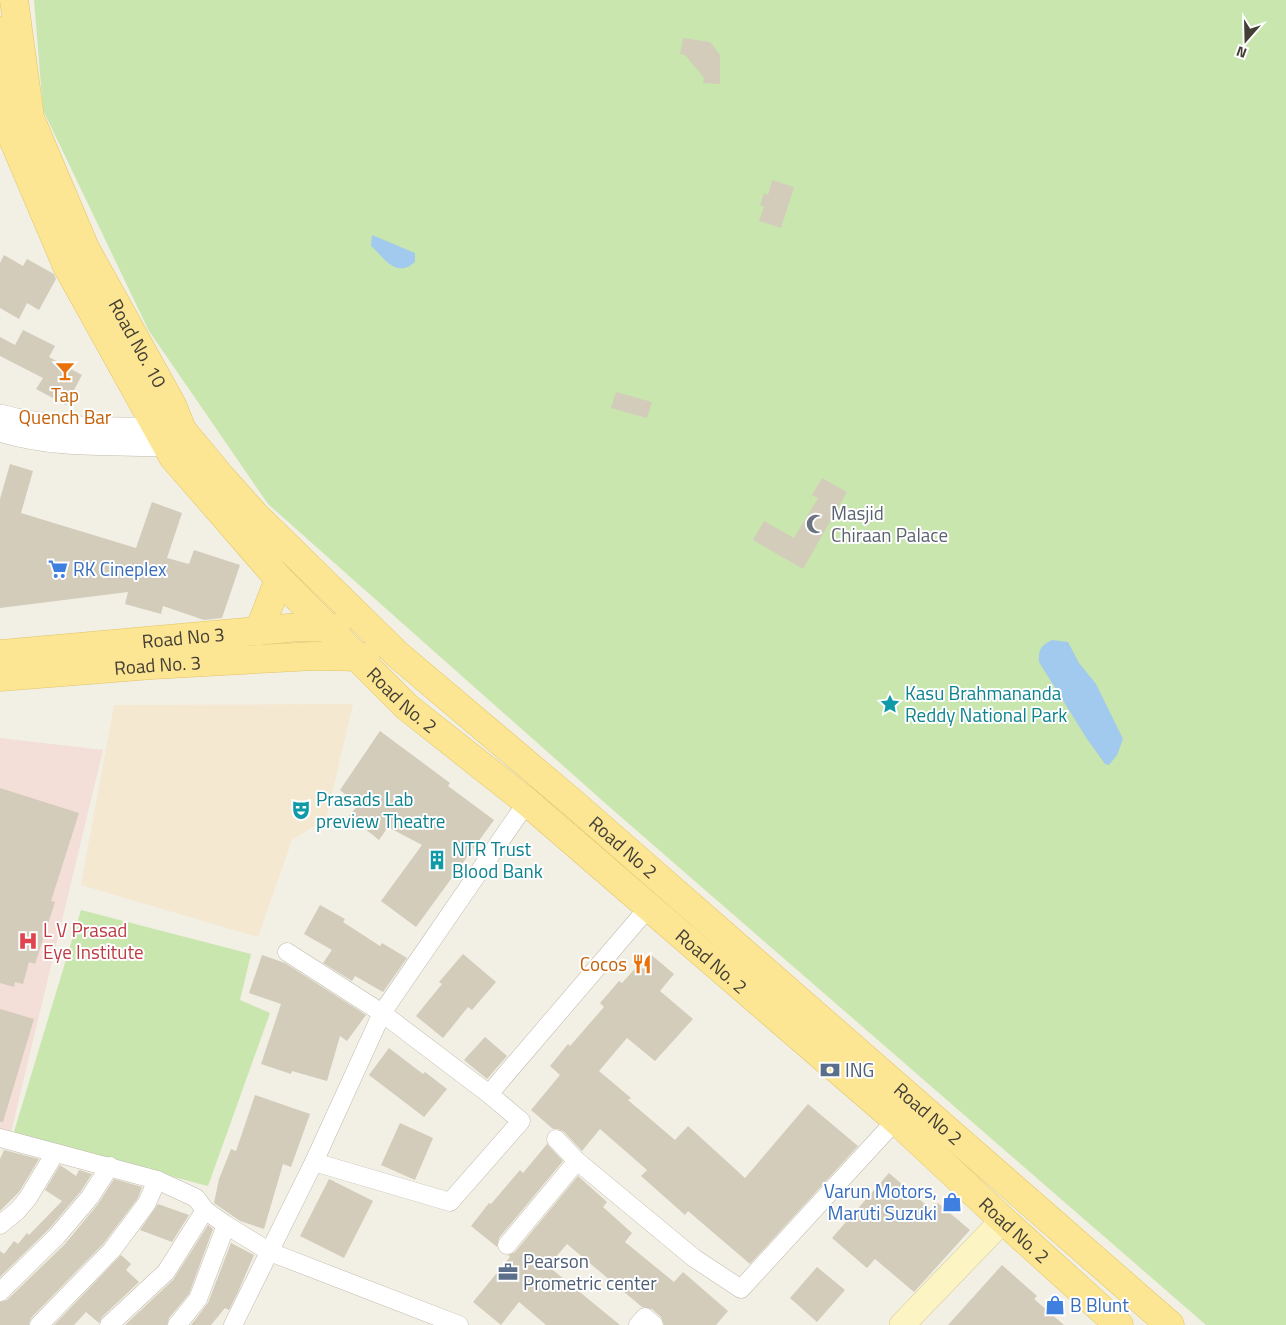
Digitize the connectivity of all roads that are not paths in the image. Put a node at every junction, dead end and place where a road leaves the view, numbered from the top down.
1 (14, 0) edge
2 (0, 29) edge
3 (0, 415) edge
4 (0, 432) edge
5 (162, 437) junction
6 (279, 580) junction
7 (301, 602) joint
8 (367, 627) junction
9 (328, 628) junction
10 (259, 631) junction
11 (0, 654) edge
12 (398, 655) junction
13 (314, 656) junction
14 (356, 657) junction
15 (0, 677) edge
16 (406, 707) junction
17 (528, 802) junction
18 (648, 908) junction
19 (287, 952) dead end
20 (382, 1013) junction
21 (489, 1094) junction
22 (896, 1120) junction
23 (0, 1138) edge
24 (556, 1139) dead end
25 (55, 1153) junction
26 (577, 1161) junction
27 (314, 1162) junction
28 (110, 1166) junction
29 (157, 1180) junction
30 (205, 1210) junction
31 (1003, 1220) junction
32 (0, 1225) edge
33 (226, 1225) junction
34 (506, 1245) dead end
35 (270, 1252) junction
36 (0, 1292) edge
37 (1109, 1322) edge
38 (39, 1325) edge
39 (109, 1325) edge
40 (177, 1325) edge
41 (233, 1325) edge
42 (458, 1325) edge
43 (638, 1325) edge
44 (654, 1325) edge
45 (902, 1325) edge
46 (1170, 1325) edge

1 - 8 main road, Road No. 10
2 - 5 main road, Road No. 10
3 - 5 street
4 - 5 street
5 - 6 main road, Road No. 10
6 - 7 main road, Road No. 10
6 - 10 main road
7 - 9 main road, Road No. 2
8 - 9 main road, Road No 3
8 - 12 main road
9 - 10 main road, Road No 3
9 - 14 main road, Road No. 2
10 - 11 main road, Road No 3
12 - 14 main road, Road No. 3
12 - 46 main road, Road No 2
13 - 14 main road, Road No. 3
13 - 15 main road, Road No. 3
13 - 16 main road
14 - 16 main road, Road No. 2
16 - 17 main road, Road No. 2
17 - 18 main road, Road No. 2
17 - 20 street
18 - 21 street
18 - 22 main road, Road No. 2
19 - 20 street
20 - 21 street
20 - 27 street
21 - 27 street
22 - 26 street
22 - 31 main road, Road No. 2
23 - 25 street
24 - 26 street
25 - 28 street
25 - 32 street
26 - 34 street
27 - 35 street
28 - 29 street
28 - 36 street
29 - 30 street
29 - 38 street
30 - 33 street
30 - 39 street
31 - 37 main road, Road No. 2
31 - 45 main road
33 - 35 street
33 - 40 street
35 - 41 street
35 - 42 street
43 - 44 street

